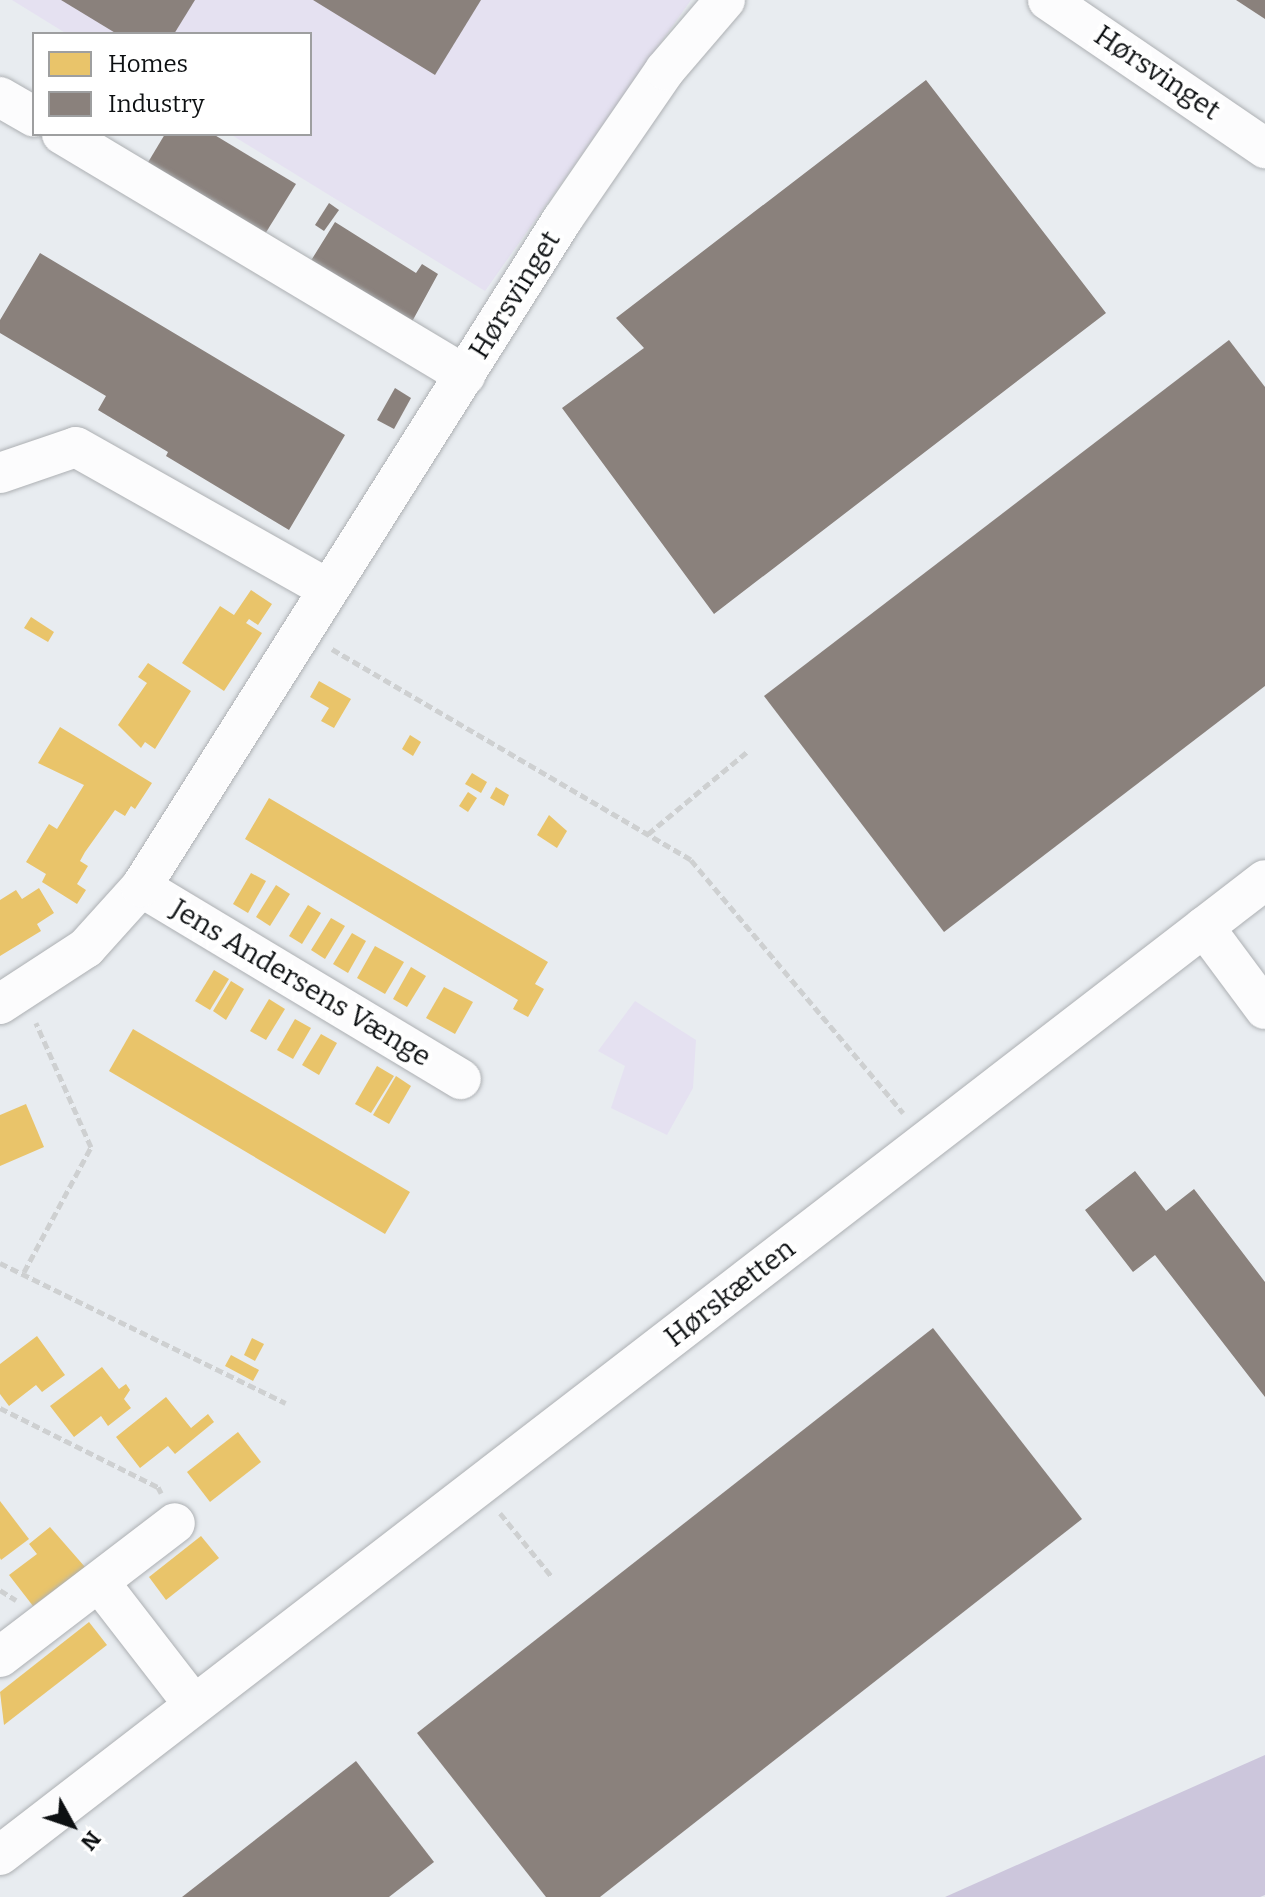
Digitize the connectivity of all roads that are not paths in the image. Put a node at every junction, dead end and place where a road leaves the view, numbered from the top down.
1 (725, 0) edge
2 (1048, 0) edge
3 (0, 97) edge
4 (32, 116) edge
5 (65, 136) edge
6 (1265, 148) edge
7 (465, 375) junction
8 (0, 473) edge
9 (317, 608) junction
10 (1265, 880) edge
11 (141, 887) junction
12 (1204, 927) junction
13 (11, 999) edge
14 (1265, 1009) edge
15 (461, 1079) dead end
16 (175, 1523) road end
17 (99, 1582) junction
18 (0, 1657) edge
19 (194, 1705) junction
20 (0, 1855) edge

1 - 7 street, Hørsvinget
2 - 6 street, Hørsvinget
3 - 4 street
5 - 7 street
7 - 9 street, Hørsvinget
8 - 9 street
9 - 11 street, Jens Andersens Vænge
10 - 12 street, Hørskætten
11 - 13 street, Jens Andersens Vænge
11 - 15 street, Jens Andersens Vænge
12 - 14 street
12 - 19 street, Hørskætten
16 - 17 street
17 - 18 street
17 - 19 street
19 - 20 street, Hørskætten

